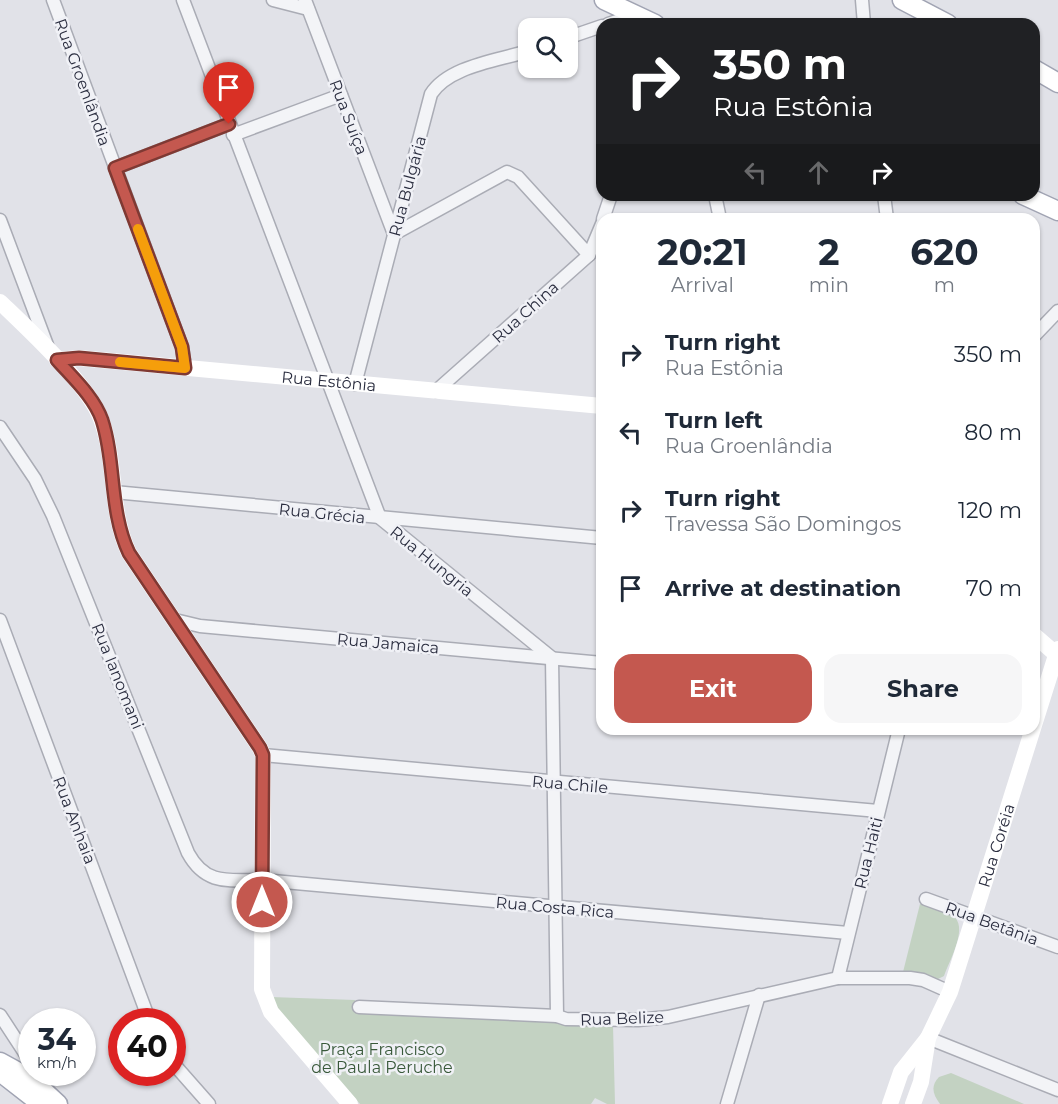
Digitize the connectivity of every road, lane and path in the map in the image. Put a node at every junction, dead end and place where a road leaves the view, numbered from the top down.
1 (53, 0) edge
2 (183, 0) edge
3 (273, 0) edge
4 (604, 0) edge
5 (861, 0) edge
6 (902, 0) edge
7 (306, 4) edge
8 (635, 15) junction
9 (626, 18) edge
10 (642, 18) edge
11 (863, 18) edge
12 (936, 18) edge
13 (596, 28) edge
14 (578, 34) edge
15 (518, 54) edge
16 (1040, 72) edge
17 (1058, 83) edge
18 (341, 95) junction
19 (231, 130) junction
20 (115, 168) junction
21 (1036, 201) edge
22 (1058, 211) edge
23 (0, 220) edge
24 (394, 234) junction
25 (596, 238) edge
26 (589, 255) junction
27 (0, 302) edge
28 (1058, 311) edge
29 (1040, 330) edge
30 (54, 358) junction
31 (185, 368) junction
32 (327, 381) junction
33 (355, 384) junction
34 (436, 391) junction
35 (596, 405) edge
36 (0, 427) edge
37 (114, 492) junction
38 (380, 519) junction
39 (596, 537) edge
40 (0, 620) edge
41 (175, 620) junction
42 (1040, 640) edge
43 (1058, 653) edge
44 (552, 658) junction
45 (596, 662) edge
46 (1040, 710) edge
47 (897, 735) edge
48 (1032, 735) edge
49 (263, 755) junction
50 (554, 783) junction
51 (878, 811) junction
52 (262, 880) junction
53 (926, 899) dead end
54 (555, 907) junction
55 (975, 915) junction
56 (848, 933) junction
57 (1058, 947) edge
58 (838, 978) junction
59 (950, 992) junction
60 (759, 995) junction
61 (359, 1007) dead end
62 (145, 1008) edge
63 (0, 1015) edge
64 (557, 1016) junction
65 (928, 1038) junction
66 (18, 1043) edge
67 (0, 1062) edge
68 (0, 1072) edge
69 (186, 1078) edge
70 (47, 1086) edge
71 (1058, 1090) edge
72 (41, 1104) edge
73 (58, 1104) edge
74 (209, 1104) edge
75 (350, 1104) edge
76 (727, 1104) edge
77 (890, 1104) edge
78 (914, 1104) edge

1 - 20 street, Rua Groenlândia
2 - 19 street, Rua Hungria
3 - 7 street
4 - 8 main road
5 - 11 street
6 - 12 main road
7 - 18 street, Rua Suíça
8 - 9 street
8 - 10 main road
13 - 14 street
15 - 24 street, Rua Bulgária
16 - 17 main road
18 - 19 street
18 - 24 street, Rua Suíça
19 - 20 street
19 - 32 street, Rua Hungria
20 - 31 street, Rua Groenlândia
21 - 22 main road
23 - 30 street
24 - 26 street
24 - 33 street, Rua Bulgária
25 - 26 street, Rua China
26 - 34 street, Rua China
27 - 30 street
28 - 29 street
30 - 31 street, Rua Estônia
30 - 37 street
31 - 32 street, Rua Estônia
32 - 33 street, Rua Estônia
32 - 38 street, Rua Hungria
33 - 34 street, Rua Estônia
34 - 35 street, Rua Estônia
36 - 52 street, Rua Ianomani
37 - 38 street, Rua Grécia
37 - 41 street
38 - 39 street, Rua Grécia
38 - 44 street, Rua Hungria
40 - 62 street, Rua Anhaia
41 - 44 street, Rua Jamaica
41 - 49 street
42 - 43 street
43 - 46 street, Rua Coréia
44 - 45 street, Rua Jamaica
44 - 50 street
47 - 51 street, Rua Haiti
48 - 55 street, Rua Coréia
49 - 50 street, Rua Chile
49 - 52 street
50 - 51 street, Rua Chile
50 - 54 street
51 - 56 street, Rua Haiti
52 - 54 street, Rua Costa Rica
52 - 75 street
53 - 55 street, Rua Betânia
54 - 56 street, Rua Costa Rica
54 - 64 street
55 - 57 street, Rua Betânia
55 - 59 street, Rua Coréia
56 - 58 street, Rua Haiti
58 - 59 street, Rua Belize
58 - 60 street, Rua Belize
59 - 65 street, Rua Coréia
60 - 64 street, Rua Belize
60 - 76 street
61 - 64 street, Rua Belize
63 - 66 street
65 - 71 street
65 - 77 street, Rua Coréia
65 - 78 street, Rua Coréia
67 - 73 main road
68 - 72 main road
69 - 74 street
70 - 73 street

